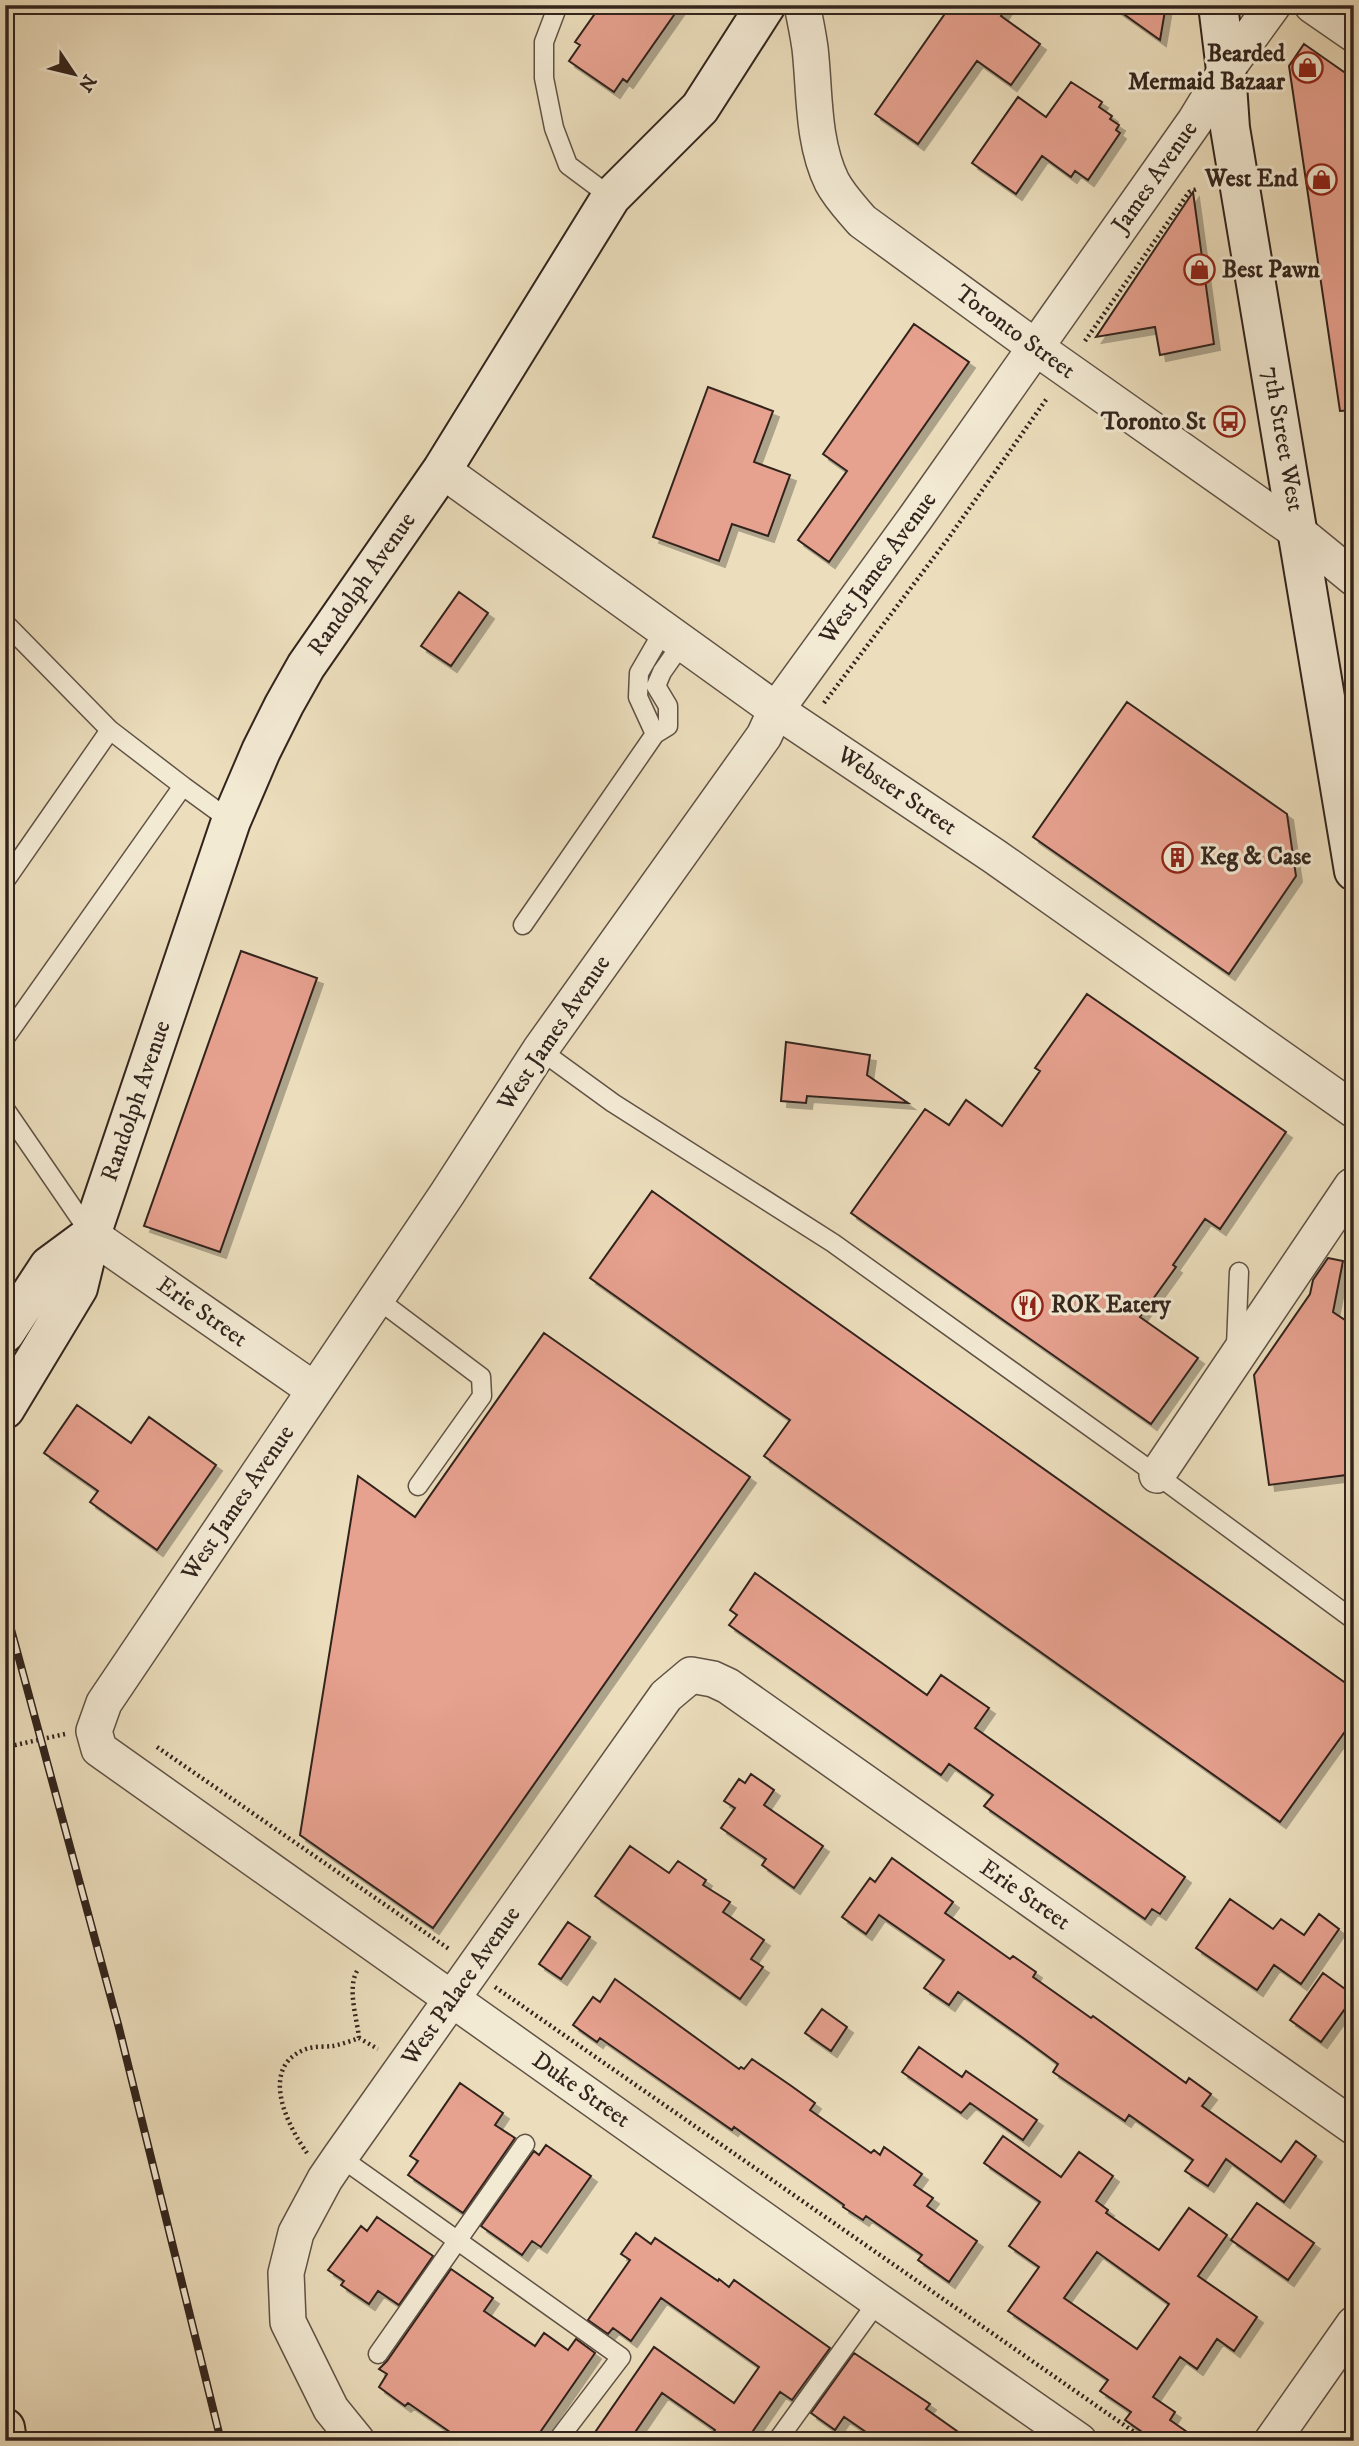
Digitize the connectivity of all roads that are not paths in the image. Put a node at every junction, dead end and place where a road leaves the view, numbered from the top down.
1 (558, 5) edge
2 (766, 5) edge
3 (802, 5) edge
4 (1218, 5) edge
5 (1273, 5) edge
6 (1312, 5) edge
7 (1354, 34) edge
8 (1226, 70) junction
9 (611, 197) junction
10 (1035, 347) junction
11 (442, 470) junction
12 (1299, 533) junction
13 (1354, 578) edge
14 (5, 624) edge
15 (674, 635) junction
16 (776, 710) junction
17 (110, 730) junction
18 (183, 786) junction
19 (231, 821) junction
20 (1354, 871) edge
21 (5, 881) edge
22 (523, 925) dead end
23 (5, 1038) edge
24 (540, 1050) junction
25 (5, 1109) edge
26 (1354, 1110) edge
27 (1352, 1186) edge
28 (90, 1235) junction
29 (1238, 1272) dead end
30 (376, 1298) junction
31 (5, 1333) edge
32 (313, 1389) junction
33 (5, 1409) edge
34 (1153, 1472) junction
35 (418, 1486) dead end
36 (1354, 1620) edge
37 (691, 1675) joint
38 (94, 1731) joint
39 (452, 1998) junction
40 (1354, 2127) edge
41 (525, 2144) dead end
42 (332, 2168) junction
43 (457, 2240) junction
44 (878, 2301) junction
45 (1354, 2324) edge
46 (378, 2354) dead end
47 (5, 2428) edge
48 (7, 2441) edge
49 (357, 2441) edge
50 (557, 2441) edge
51 (777, 2441) edge
52 (1079, 2441) edge
53 (1272, 2441) edge

1 - 9 lane
2 - 9 street, Randolph Avenue
3 - 10 street, Toronto Street
4 - 8 street, 7th Street West
5 - 8 street, James Avenue
6 - 7 street
8 - 10 street, James Avenue
8 - 12 street, 7th Street West
9 - 11 street, Randolph Avenue
10 - 12 street, Toronto Street
10 - 16 street, West James Avenue
11 - 15 street, Webster Street
11 - 19 street, Randolph Avenue
12 - 13 street, Toronto Street
12 - 20 street, 7th Street West
14 - 17 lane
15 - 16 street, Webster Street
15 - 22 lane
16 - 24 street, West James Avenue
16 - 26 street, Webster Street
17 - 18 lane
17 - 21 lane
18 - 19 lane
18 - 23 lane
19 - 28 street, Randolph Avenue
24 - 30 street, West James Avenue
24 - 34 lane
25 - 28 lane
27 - 34 street
28 - 31 street
28 - 32 street, Erie Street
28 - 33 street, Randolph Avenue
29 - 34 lane
30 - 32 street, West James Avenue
30 - 35 lane
32 - 38 street, West James Avenue
34 - 36 lane
37 - 39 street, West Palace Avenue
37 - 40 street, Erie Street
38 - 39 street, Duke Street
39 - 42 street, West Palace Avenue
39 - 44 street, Duke Street
41 - 43 lane
42 - 43 lane
42 - 49 street, West Palace Avenue
43 - 46 lane
43 - 50 lane
44 - 51 lane
44 - 52 street, Duke Street
45 - 53 street
47 - 48 highway

